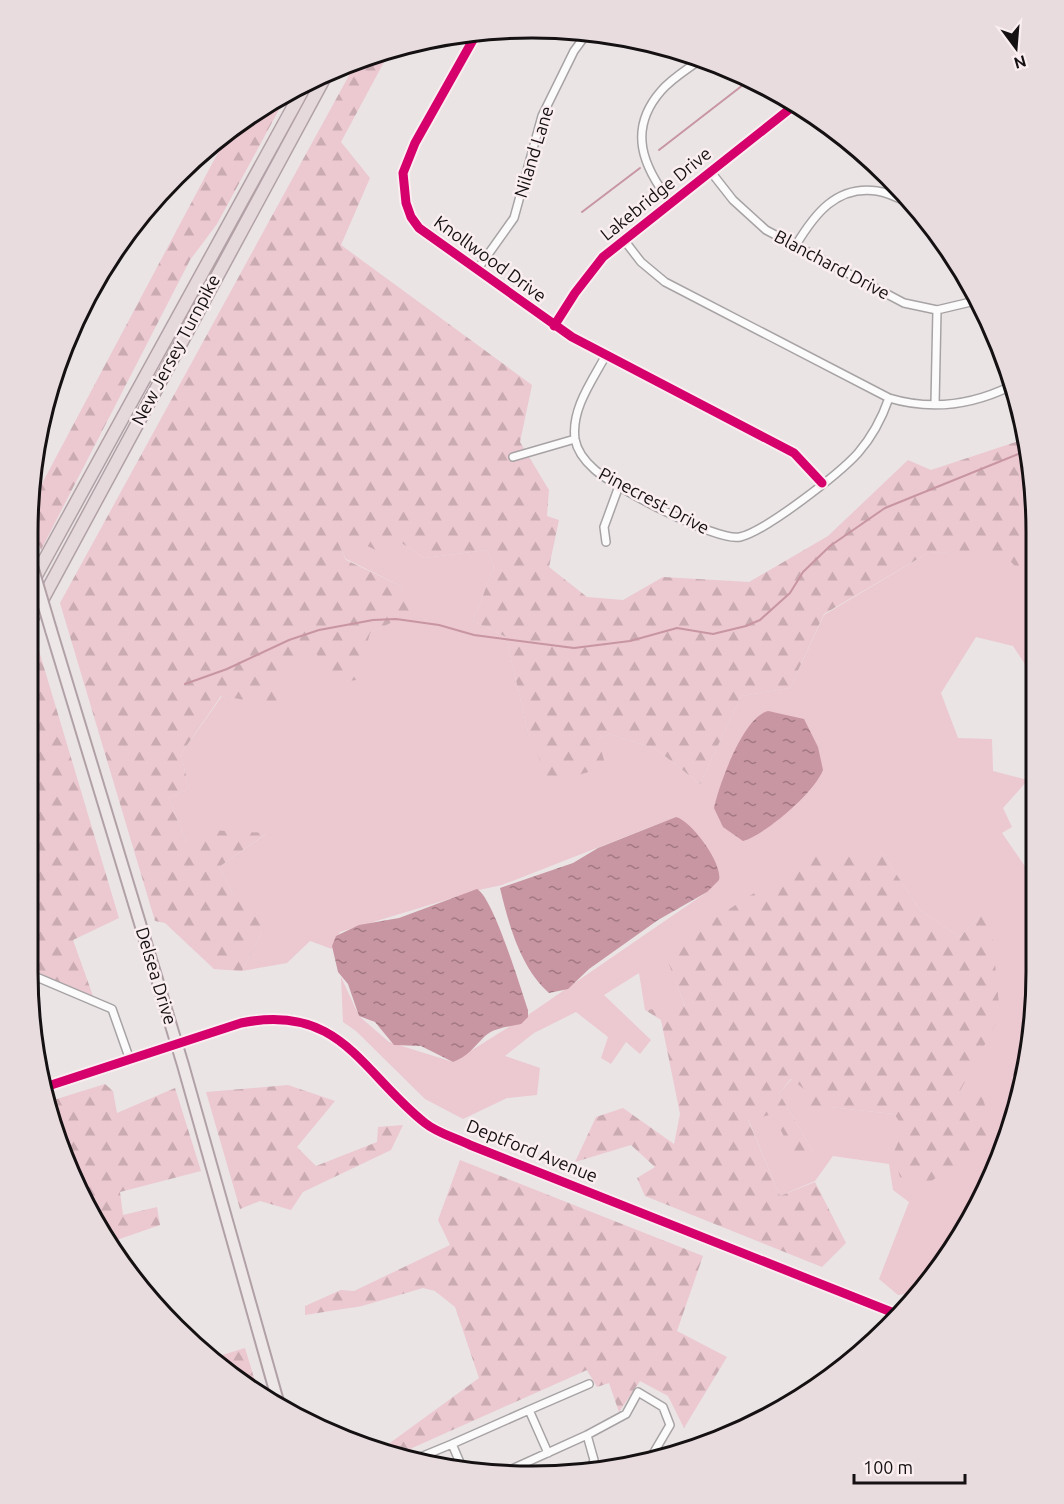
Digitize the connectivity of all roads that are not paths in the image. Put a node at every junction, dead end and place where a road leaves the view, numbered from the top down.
1 (582, 41) edge
2 (472, 42) edge
3 (693, 65) edge
4 (321, 85) edge
5 (299, 96) edge
6 (789, 110) edge
7 (711, 172) junction
8 (896, 197) edge
9 (671, 203) junction
10 (624, 240) junction
11 (796, 245) junction
12 (477, 270) junction
13 (970, 302) edge
14 (937, 309) junction
15 (554, 326) junction
16 (606, 355) junction
17 (1005, 389) edge
18 (889, 398) junction
19 (935, 404) junction
20 (575, 439) junction
21 (513, 458) dead end
22 (822, 483) junction
23 (619, 486) junction
24 (606, 542) dead end
25 (38, 572) edge
26 (38, 586) edge
27 (38, 608) edge
28 (38, 978) edge
29 (176, 1045) junction
30 (130, 1060) junction
31 (51, 1085) edge
32 (891, 1312) edge
33 (589, 1384) dead end
34 (276, 1395) edge
35 (529, 1410) junction
36 (587, 1436) junction
37 (452, 1444) junction
38 (655, 1451) edge
39 (548, 1453) junction
40 (426, 1455) edge
41 (459, 1461) edge
42 (593, 1462) edge
43 (520, 1466) edge

1 - 12 street, Niland Lane
2 - 12 street, Knollwood Drive
3 - 9 street
4 - 27 highway, New Jersey Turnpike
5 - 25 highway, New Jersey Turnpike
6 - 7 street, Lakebridge Drive
7 - 9 street, Lakebridge Drive
7 - 11 street, Blanchard Drive
8 - 11 street
9 - 10 street, Lakebridge Drive
10 - 15 street, Lakebridge Drive
10 - 18 street, Lakebridge Drive
11 - 14 street, Blanchard Drive
12 - 15 street, Knollwood Drive
13 - 14 street, Blanchard Drive
14 - 19 street
15 - 16 street, Knollwood Drive
16 - 20 street
16 - 22 street, Knollwood Drive
17 - 19 street, Lakebridge Drive
18 - 19 street, Lakebridge Drive
18 - 22 street, Pinecrest Drive
20 - 21 street
20 - 23 street, Pinecrest Drive
22 - 23 street, Pinecrest Drive
23 - 24 street
26 - 29 main road, Delsea Drive, bridge
28 - 30 street
29 - 30 street, Deptford Avenue
29 - 32 street, Deptford Avenue
29 - 34 main road, Delsea Drive
30 - 31 street, Deptford Avenue
33 - 35 street
35 - 37 street
35 - 39 street
36 - 38 street
36 - 39 street
36 - 42 street
37 - 40 street
37 - 41 street
39 - 43 street

